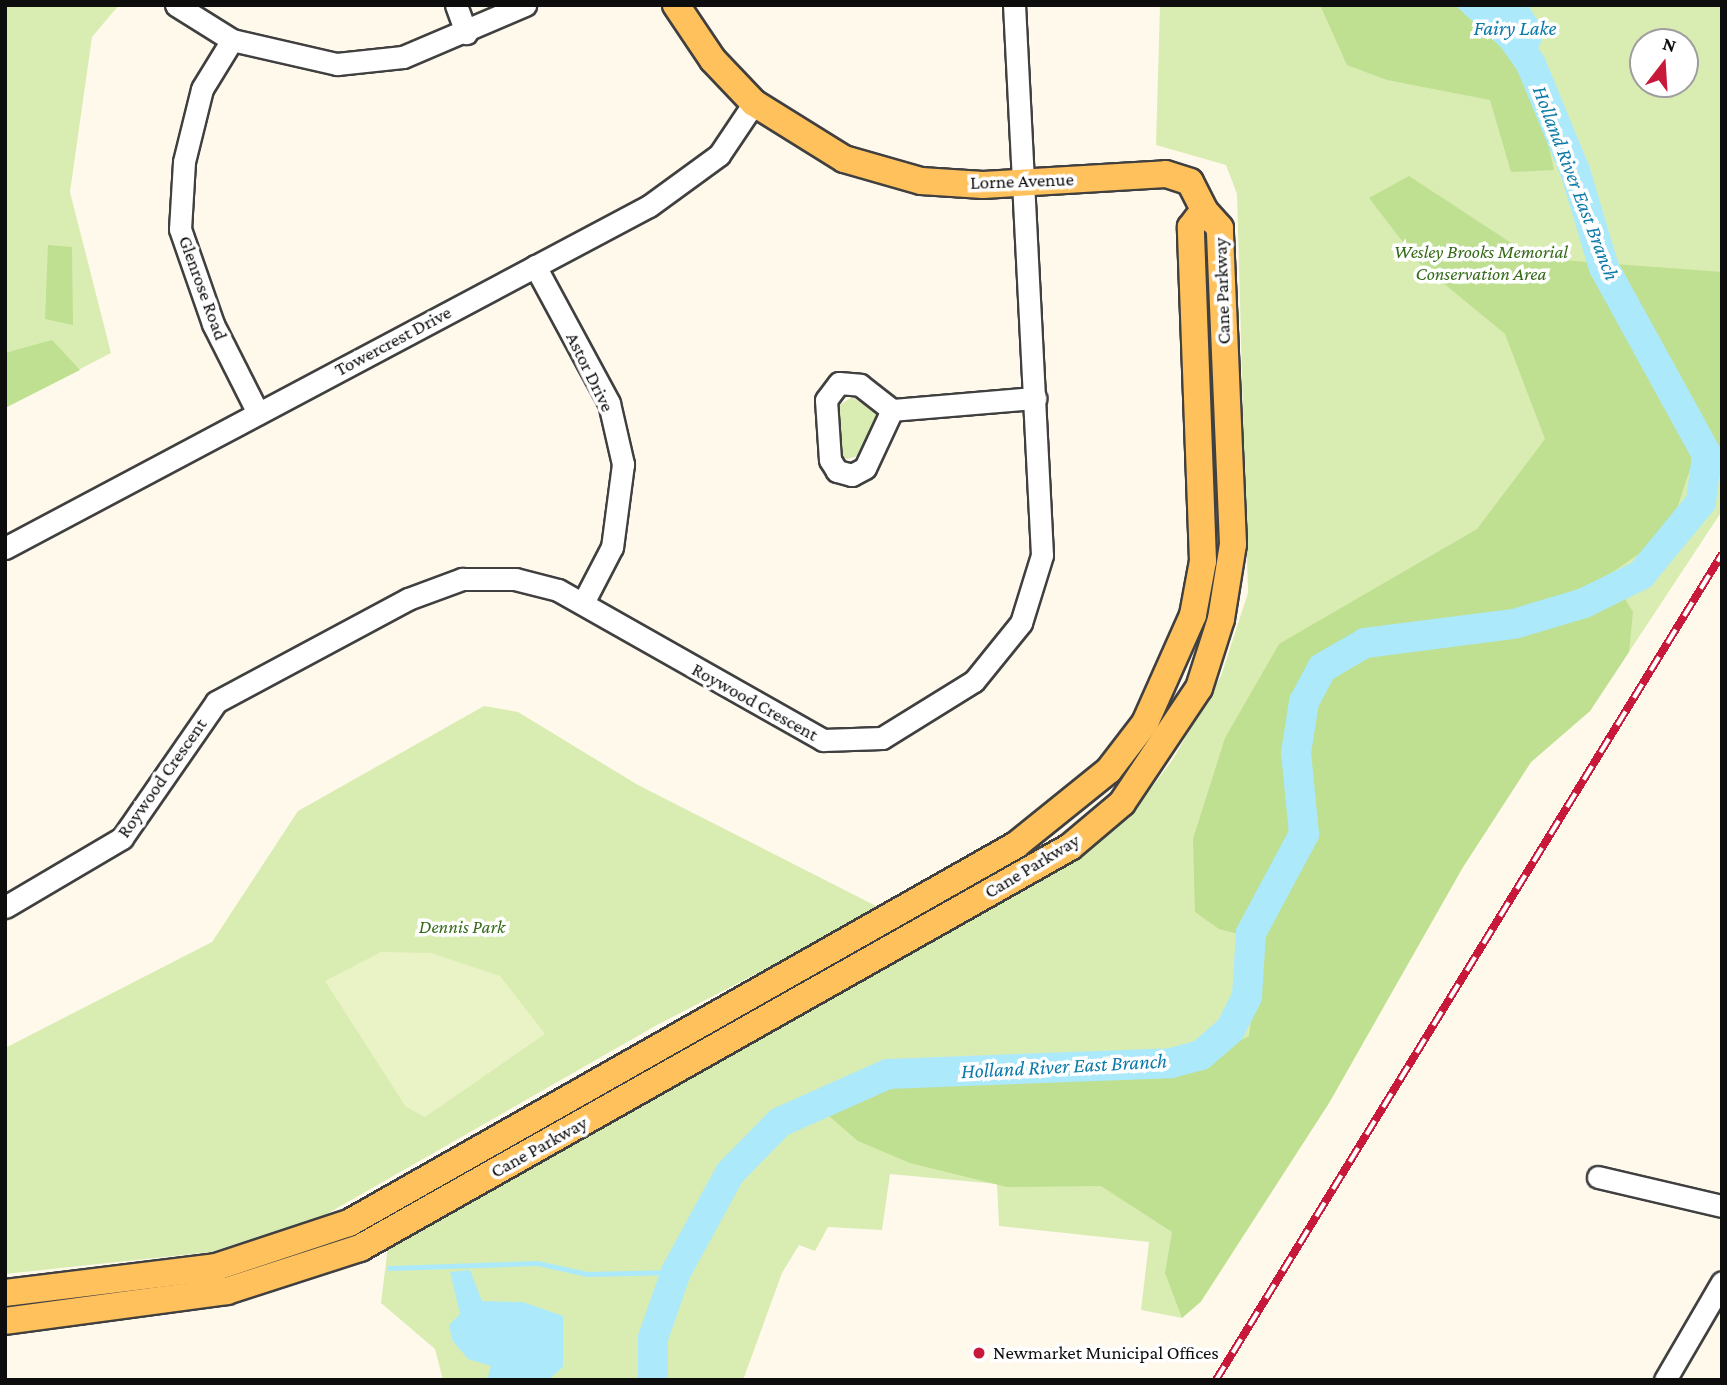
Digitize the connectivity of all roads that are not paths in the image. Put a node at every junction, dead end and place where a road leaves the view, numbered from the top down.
1 (176, 5) edge
2 (456, 5) edge
3 (526, 5) edge
4 (676, 5) edge
5 (1014, 5) edge
6 (466, 33) junction
7 (232, 40) junction
8 (754, 103) junction
9 (1021, 182) junction
10 (1204, 210) junction
11 (535, 266) junction
12 (1035, 398) junction
13 (892, 410) dead end
14 (258, 413) junction
15 (5, 548) edge
16 (583, 603) junction
17 (5, 908) edge
18 (1598, 1177) dead end
19 (1722, 1206) edge
20 (1722, 1282) edge
21 (5, 1293) edge
22 (5, 1321) edge
23 (1665, 1380) edge

1 - 7 street
2 - 6 street
3 - 6 street
4 - 8 main road, Lorne Avenue
5 - 9 street, Roywood Crescent
6 - 7 street
7 - 14 street, Glenrose Road
8 - 9 main road, Lorne Avenue
8 - 11 street, Towercrest Drive
9 - 10 main road, Lorne Avenue
9 - 12 street, Roywood Crescent
10 - 21 main road, Cane Parkway
10 - 22 main road, Cane Parkway
11 - 14 street, Towercrest Drive
11 - 16 street, Astor Drive
12 - 13 street
12 - 16 street, Roywood Crescent
14 - 15 street, Towercrest Drive
16 - 17 street, Roywood Crescent
18 - 19 street
20 - 23 street

